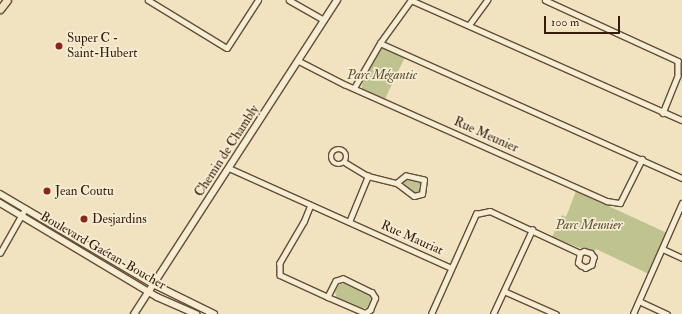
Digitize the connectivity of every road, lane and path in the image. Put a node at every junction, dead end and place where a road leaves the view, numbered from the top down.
1 (7, 0) edge
2 (148, 0) edge
3 (258, 0) edge
4 (289, 0) edge
5 (337, 0) edge
6 (411, 0) edge
7 (487, 0) edge
8 (545, 0) edge
9 (0, 9) edge
10 (324, 20) junction
11 (469, 25) junction
12 (380, 43) junction
13 (299, 61) junction
14 (354, 88) junction
15 (663, 113) junction
16 (682, 120) edge
17 (642, 159) junction
18 (346, 162) dead end
19 (229, 168) junction
20 (368, 176) junction
21 (682, 178) edge
22 (397, 184) junction
23 (0, 194) edge
24 (0, 203) edge
25 (682, 203) edge
26 (311, 205) junction
27 (25, 209) junction
28 (21, 216) junction
29 (349, 222) junction
30 (532, 230) junction
31 (663, 250) junction
32 (0, 253) edge
33 (580, 253) dead end
34 (682, 258) edge
35 (451, 268) junction
36 (153, 284) junction
37 (504, 291) junction
38 (149, 292) junction
39 (328, 297) junction
40 (639, 301) junction
41 (134, 314) edge
42 (196, 314) edge
43 (214, 314) edge
44 (431, 314) edge
45 (493, 314) edge
46 (556, 314) edge
47 (633, 314) edge
48 (667, 314) edge

1 - 9 main road
2 - 3 street
4 - 10 street
5 - 10 street, Chemin de Chambly
6 - 11 street
6 - 12 street
7 - 11 street
8 - 15 street
10 - 13 street, Chemin de Chambly
11 - 15 street
12 - 14 street
12 - 17 street
13 - 14 street, Rue Meunier
13 - 19 street, Chemin de Chambly
14 - 17 street, Rue Meunier
15 - 16 street
17 - 21 street
18 - 20 street
19 - 26 street, Rue Mauriat
19 - 36 street, Chemin de Chambly
20 - 22 street
20 - 29 street
22 - 22 street
23 - 27 street, Boulevard Gaétan-Boucher
24 - 28 street, Boulevard Gaétan-Boucher
25 - 31 street
26 - 29 street, Rue Mauriat
26 - 39 street
27 - 28 street
27 - 36 street, Boulevard Gaétan-Boucher
28 - 32 street
28 - 38 street, Boulevard Gaétan-Boucher
29 - 35 street, Rue Mauriat
30 - 33 street, Rue Mauriat
30 - 35 street, Rue Mauriat
30 - 37 street
31 - 34 street
31 - 40 street
35 - 44 street
36 - 38 street, Chemin de Chambly
36 - 43 street, Boulevard Gaétan-Boucher
37 - 45 street
37 - 46 street
38 - 41 street, Chemin de Chambly
38 - 42 street, Boulevard Gaétan-Boucher
39 - 39 street
40 - 47 street
40 - 48 street

